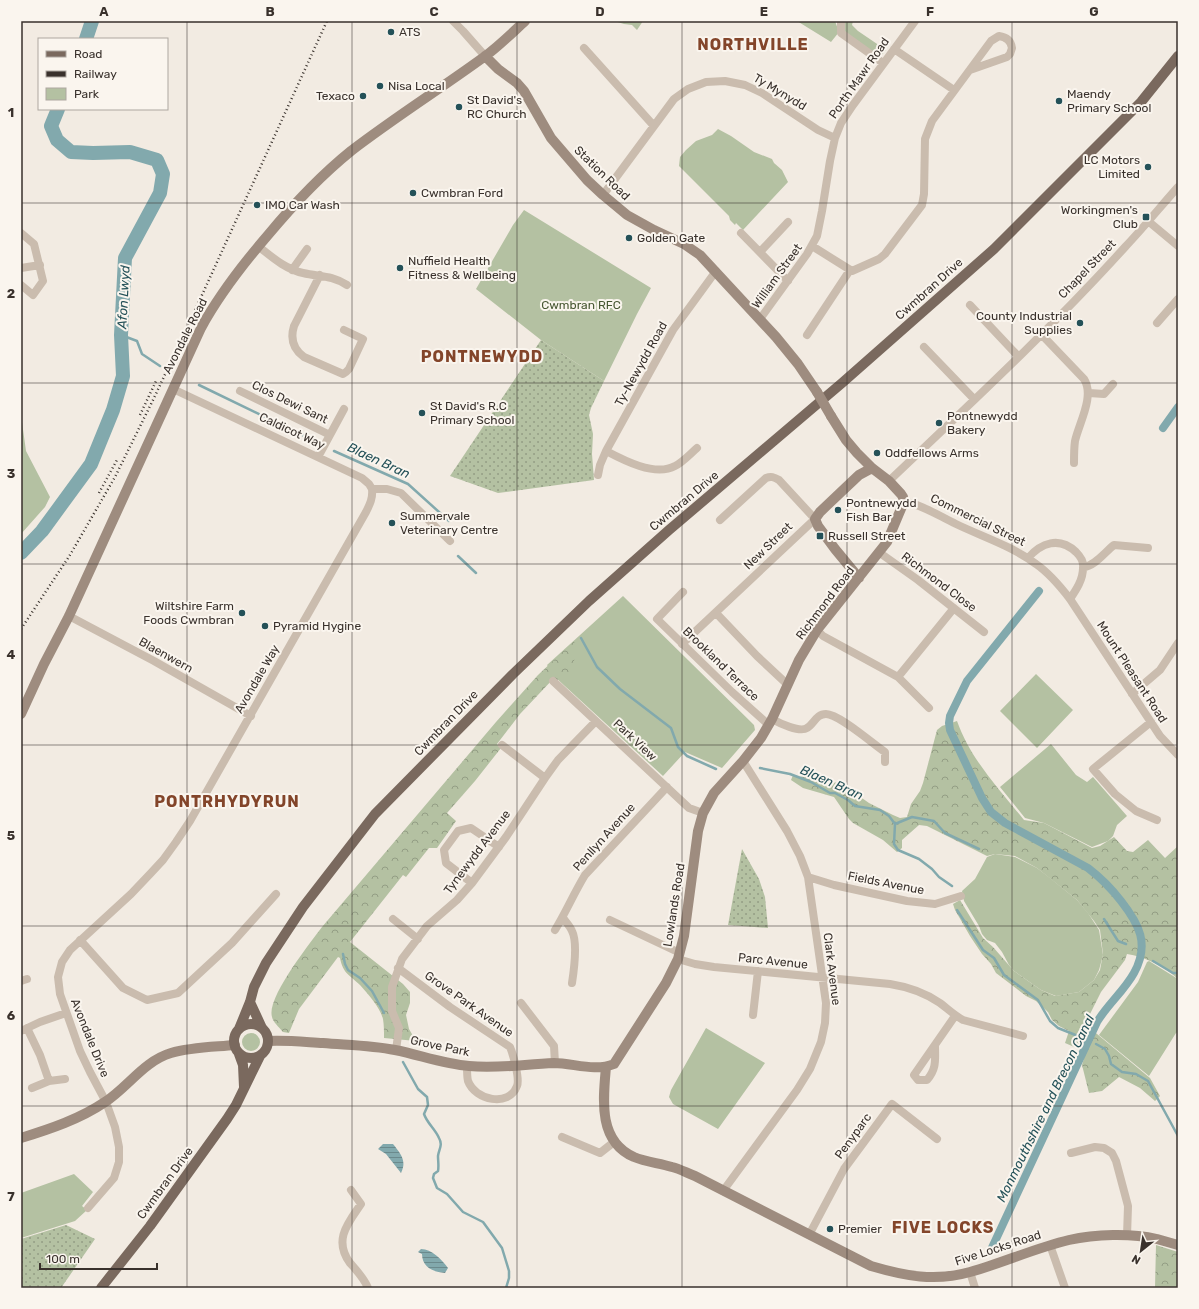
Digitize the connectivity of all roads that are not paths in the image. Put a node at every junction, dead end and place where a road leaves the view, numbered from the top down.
1 (453, 21) edge
2 (525, 21) edge
3 (841, 21) edge
4 (915, 21) edge
5 (584, 48) dead end
6 (894, 49) junction
7 (485, 56) junction
8 (1178, 56) edge
9 (883, 63) junction
10 (970, 70) junction
11 (954, 90) junction
12 (654, 126) junction
13 (835, 138) junction
14 (1178, 187) edge
15 (603, 195) junction
16 (1148, 221) junction
17 (788, 222) dead end
18 (21, 233) edge
19 (740, 233) dead end
20 (258, 246) junction
21 (812, 246) junction
22 (1178, 246) edge
23 (307, 249) dead end
24 (760, 252) junction
25 (40, 265) junction
26 (21, 268) edge
27 (292, 270) junction
28 (850, 270) junction
29 (716, 271) junction
30 (320, 275) junction
31 (788, 281) junction
32 (21, 285) edge
33 (347, 285) dead end
34 (1178, 299) edge
35 (970, 305) dead end
36 (760, 319) junction
37 (1157, 323) dead end
38 (344, 330) dead end
39 (1041, 334) junction
40 (807, 335) dead end
41 (924, 347) dead end
42 (1018, 356) junction
43 (1113, 384) dead end
44 (173, 389) junction
45 (240, 392) dead end
46 (1089, 393) junction
47 (974, 399) junction
48 (344, 409) dead end
49 (330, 435) junction
50 (697, 448) dead end
51 (606, 451) junction
52 (318, 457) junction
53 (1074, 463) dead end
54 (872, 468) junction
55 (598, 475) dead end
56 (888, 481) junction
57 (372, 490) junction
58 (903, 501) junction
59 (815, 519) junction
60 (720, 520) dead end
61 (450, 541) dead end
62 (1148, 548) dead end
63 (880, 553) junction
64 (1028, 558) junction
65 (1084, 567) junction
66 (859, 578) junction
67 (683, 592) dead end
68 (1070, 599) junction
69 (954, 608) junction
70 (716, 613) junction
71 (69, 616) junction
72 (817, 630) junction
73 (984, 632) dead end
74 (1178, 643) edge
75 (682, 644) junction
76 (898, 677) junction
77 (554, 681) dead end
78 (788, 685) junction
79 (1132, 694) junction
80 (929, 708) dead end
81 (21, 714) edge
82 (251, 716) junction
83 (596, 720) junction
84 (771, 722) junction
85 (1151, 722) junction
86 (502, 745) dead end
87 (1178, 755) edge
88 (743, 761) junction
89 (885, 762) dead end
90 (545, 778) junction
91 (667, 786) junction
92 (703, 813) junction
93 (1157, 820) dead end
94 (499, 847) junction
95 (150, 874) joint
96 (808, 877) junction
97 (472, 883) junction
98 (276, 894) dead end
99 (961, 896) dead end
100 (563, 918) junction
101 (393, 919) dead end
102 (610, 920) dead end
103 (555, 930) dead end
104 (418, 938) junction
105 (80, 940) junction
106 (679, 956) junction
107 (398, 968) junction
108 (758, 971) junction
109 (823, 978) junction
110 (572, 982) dead end
111 (250, 1002) junction
112 (521, 1003) dead end
113 (66, 1013) junction
114 (753, 1015) dead end
115 (955, 1016) junction
116 (262, 1028) junction
117 (24, 1029) edge
118 (239, 1029) junction
119 (1023, 1036) dead end
120 (268, 1041) junction
121 (935, 1045) dead end
122 (237, 1049) junction
123 (396, 1050) junction
124 (260, 1056) junction
125 (555, 1063) junction
126 (467, 1066) junction
127 (515, 1066) junction
128 (606, 1067) junction
129 (65, 1079) dead end
130 (49, 1081) junction
131 (32, 1088) dead end
132 (244, 1089) junction
133 (106, 1102) junction
134 (562, 1137) dead end
135 (21, 1138) edge
136 (937, 1139) dead end
137 (614, 1142) junction
138 (1071, 1153) dead end
139 (351, 1190) dead end
140 (723, 1191) junction
141 (88, 1208) dead end
142 (809, 1234) junction
143 (1127, 1236) junction
144 (1050, 1245) junction
145 (1178, 1245) edge
146 (970, 1272) junction
147 (101, 1288) edge
148 (368, 1288) edge
149 (975, 1288) edge
150 (1065, 1288) edge

1 - 7 street, Station Road
2 - 7 street, Avondale Road
3 - 9 street
4 - 6 street, Porth Mawr Road
5 - 12 street
6 - 9 street, Porth Mawr Road
6 - 11 street
7 - 15 street, Station Road
7 - 20 street, Avondale Road
8 - 111 main road, Cwmbran Drive
9 - 13 street, Porth Mawr Road
10 - 10 street
10 - 11 street
11 - 28 street
12 - 13 street, Ty Mynydd
12 - 15 street, Ty Mynydd
13 - 21 street, Porth Mawr Road
14 - 16 street, Chapel Street
15 - 29 street, Station Road
16 - 22 street
16 - 39 street, Chapel Street
17 - 24 street
18 - 25 street
19 - 24 street
20 - 27 street
20 - 44 street, Avondale Road
21 - 28 street
21 - 31 street, William Street
23 - 27 street
24 - 31 street
25 - 26 street
25 - 32 street
27 - 30 street
28 - 40 street
29 - 36 street, Station Road
29 - 51 street, Ty-Newydd Road
30 - 33 street
30 - 38 street
31 - 36 street, William Street
34 - 37 street
35 - 42 street
36 - 54 street, Station Road, bridge
39 - 42 street, Chapel Street
39 - 46 street
41 - 47 street
42 - 47 street, Chapel Street
43 - 46 street
44 - 52 street, Caldicot Way
44 - 71 street, Avondale Road
45 - 49 street, Clos Dewi Sant
46 - 53 street
47 - 56 street, Chapel Street
48 - 49 street
49 - 52 street
50 - 51 street
51 - 55 street, Ty-Newydd Road
52 - 57 street, Caldicot Way
54 - 56 street
54 - 59 street, New Street
56 - 58 street
57 - 61 street
57 - 82 street, Avondale Way
58 - 63 street, Richmond Road
58 - 64 street, Commercial Street
59 - 60 street
59 - 66 street
59 - 70 street, New Street
62 - 65 street
63 - 66 street, Richmond Road
63 - 69 street, Richmond Close
64 - 65 street
64 - 68 street, Commercial Street
65 - 68 street
66 - 72 street, Richmond Road
67 - 75 street, Brookland Terrace
68 - 79 street, Mount Pleasant Road
69 - 73 street, Richmond Close
69 - 76 street
70 - 75 street, New Street
70 - 78 street
71 - 81 street, Avondale Road
71 - 82 street, Blaenwern
72 - 76 street
72 - 78 street, Richmond Road
74 - 79 street
75 - 84 street, Brookland Terrace
76 - 80 street
77 - 83 street, Park View
78 - 84 street, Richmond Road
79 - 85 street, Mount Pleasant Road
82 - 95 street, Avondale Way
83 - 90 street, Tynewydd Avenue
83 - 91 street, Park View
84 - 88 street, Richmond Road
84 - 89 street, Brookland Terrace
85 - 87 street, Mount Pleasant Road
85 - 93 street
86 - 90 street
88 - 92 street, Lowlands Road
88 - 96 street, Clark Avenue
90 - 94 street, Tynewydd Avenue
91 - 92 street, Park View
91 - 100 street, Penllyn Avenue
92 - 106 street, Lowlands Road
94 - 97 street, Tynewydd Avenue
94 - 97 street
95 - 105 street, Avondale Drive
96 - 99 street, Fields Avenue
96 - 109 street, Clark Avenue
97 - 104 street, Tynewydd Avenue
98 - 105 street
100 - 103 street, Penllyn Avenue
100 - 110 street
101 - 104 street
102 - 106 street, Parc Avenue
104 - 107 street, Tynewydd Avenue
105 - 113 street, Avondale Drive
106 - 108 street, Parc Avenue
106 - 128 street, Lowlands Road
107 - 123 street, Tynewydd Avenue
107 - 127 street, Grove Park Avenue
108 - 109 street, Parc Avenue
108 - 114 street
109 - 115 street, Parc Avenue
109 - 140 street, Clark Avenue
111 - 116 main road
111 - 118 main road, Cwmbran Drive
112 - 125 street
113 - 117 street
113 - 133 street, Avondale Drive
115 - 119 street, Parc Avenue
115 - 121 street
116 - 118 main road
116 - 120 main road
117 - 130 street
118 - 122 main road
120 - 123 street, Grove Park
120 - 124 main road
122 - 124 main road
122 - 132 main road
122 - 133 street
123 - 126 street, Grove Park
124 - 132 main road, Cwmbran Drive
125 - 127 street, Grove Park
125 - 128 street, Grove Park
126 - 127 street, Grove Park
126 - 127 street, Grove Park Avenue
128 - 137 street
129 - 130 street
130 - 131 street
132 - 147 main road, Cwmbran Drive
133 - 135 street
133 - 141 street, Avondale Drive
134 - 137 street
136 - 142 street, Penyparc
137 - 140 street, Five Locks Road
138 - 143 street
139 - 148 street
140 - 142 street, Five Locks Road
142 - 146 street, Five Locks Road
143 - 144 street, Five Locks Road
143 - 145 street, Five Locks Road
144 - 146 street, Five Locks Road
144 - 150 street
146 - 149 street

